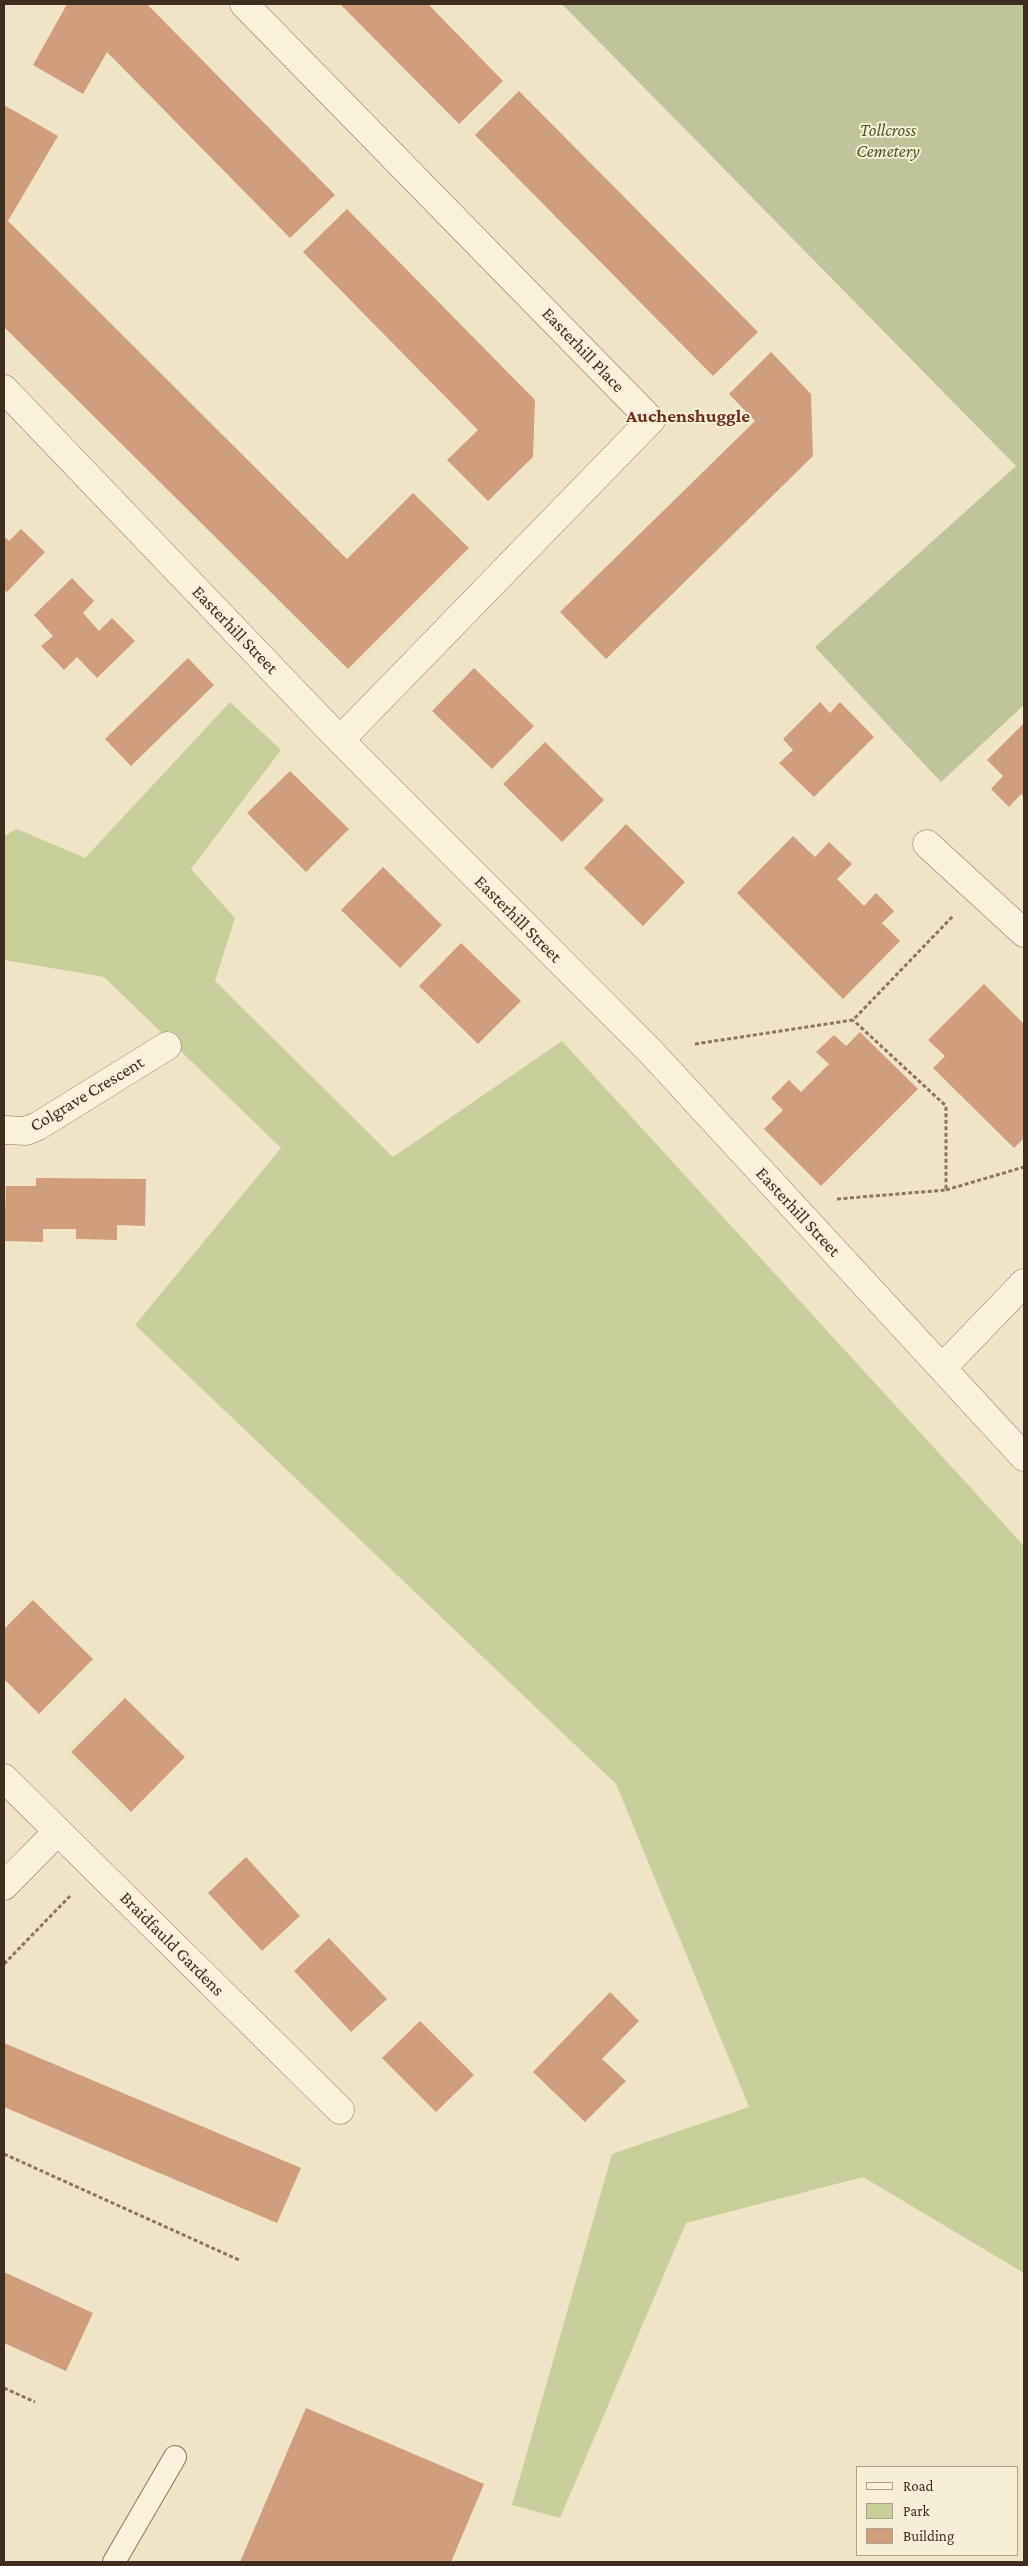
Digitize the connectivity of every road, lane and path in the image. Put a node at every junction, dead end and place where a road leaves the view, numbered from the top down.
1 (244, 4) edge
2 (4, 389) edge
3 (340, 740) junction
4 (927, 844) dead end
5 (978, 890) junction
6 (1024, 933) edge
7 (853, 1020) junction
8 (167, 1046) dead end
9 (650, 1051) junction
10 (4, 1130) edge
11 (1024, 1167) edge
12 (946, 1190) junction
13 (790, 1203) junction
14 (1024, 1283) edge
15 (942, 1368) junction
16 (1024, 1457) edge
17 (4, 1778) edge
18 (58, 1831) junction
19 (97, 1869) junction
20 (4, 1886) edge
21 (4, 1964) edge
22 (340, 2110) dead end
23 (4, 2154) edge
24 (240, 2260) dead end
25 (4, 2388) edge
26 (35, 2402) dead end
27 (175, 2457) dead end
28 (114, 2562) edge

1 - 3 street, Easterhill Place
2 - 3 street, Easterhill Street
3 - 9 street, Easterhill Street
4 - 5 street
5 - 6 street
5 - 7 path
7 - 9 path
7 - 12 path
8 - 10 street, Colgrave Crescent
9 - 13 street, Easterhill Street
11 - 12 path
12 - 13 path
13 - 15 street, Easterhill Street
14 - 15 street
15 - 16 street, Easterhill Street
17 - 18 street, Braidfauld Gardens
18 - 19 street, Braidfauld Gardens
18 - 20 street
19 - 21 path
19 - 22 street, Braidfauld Gardens
23 - 24 path
25 - 26 path
27 - 28 lane

